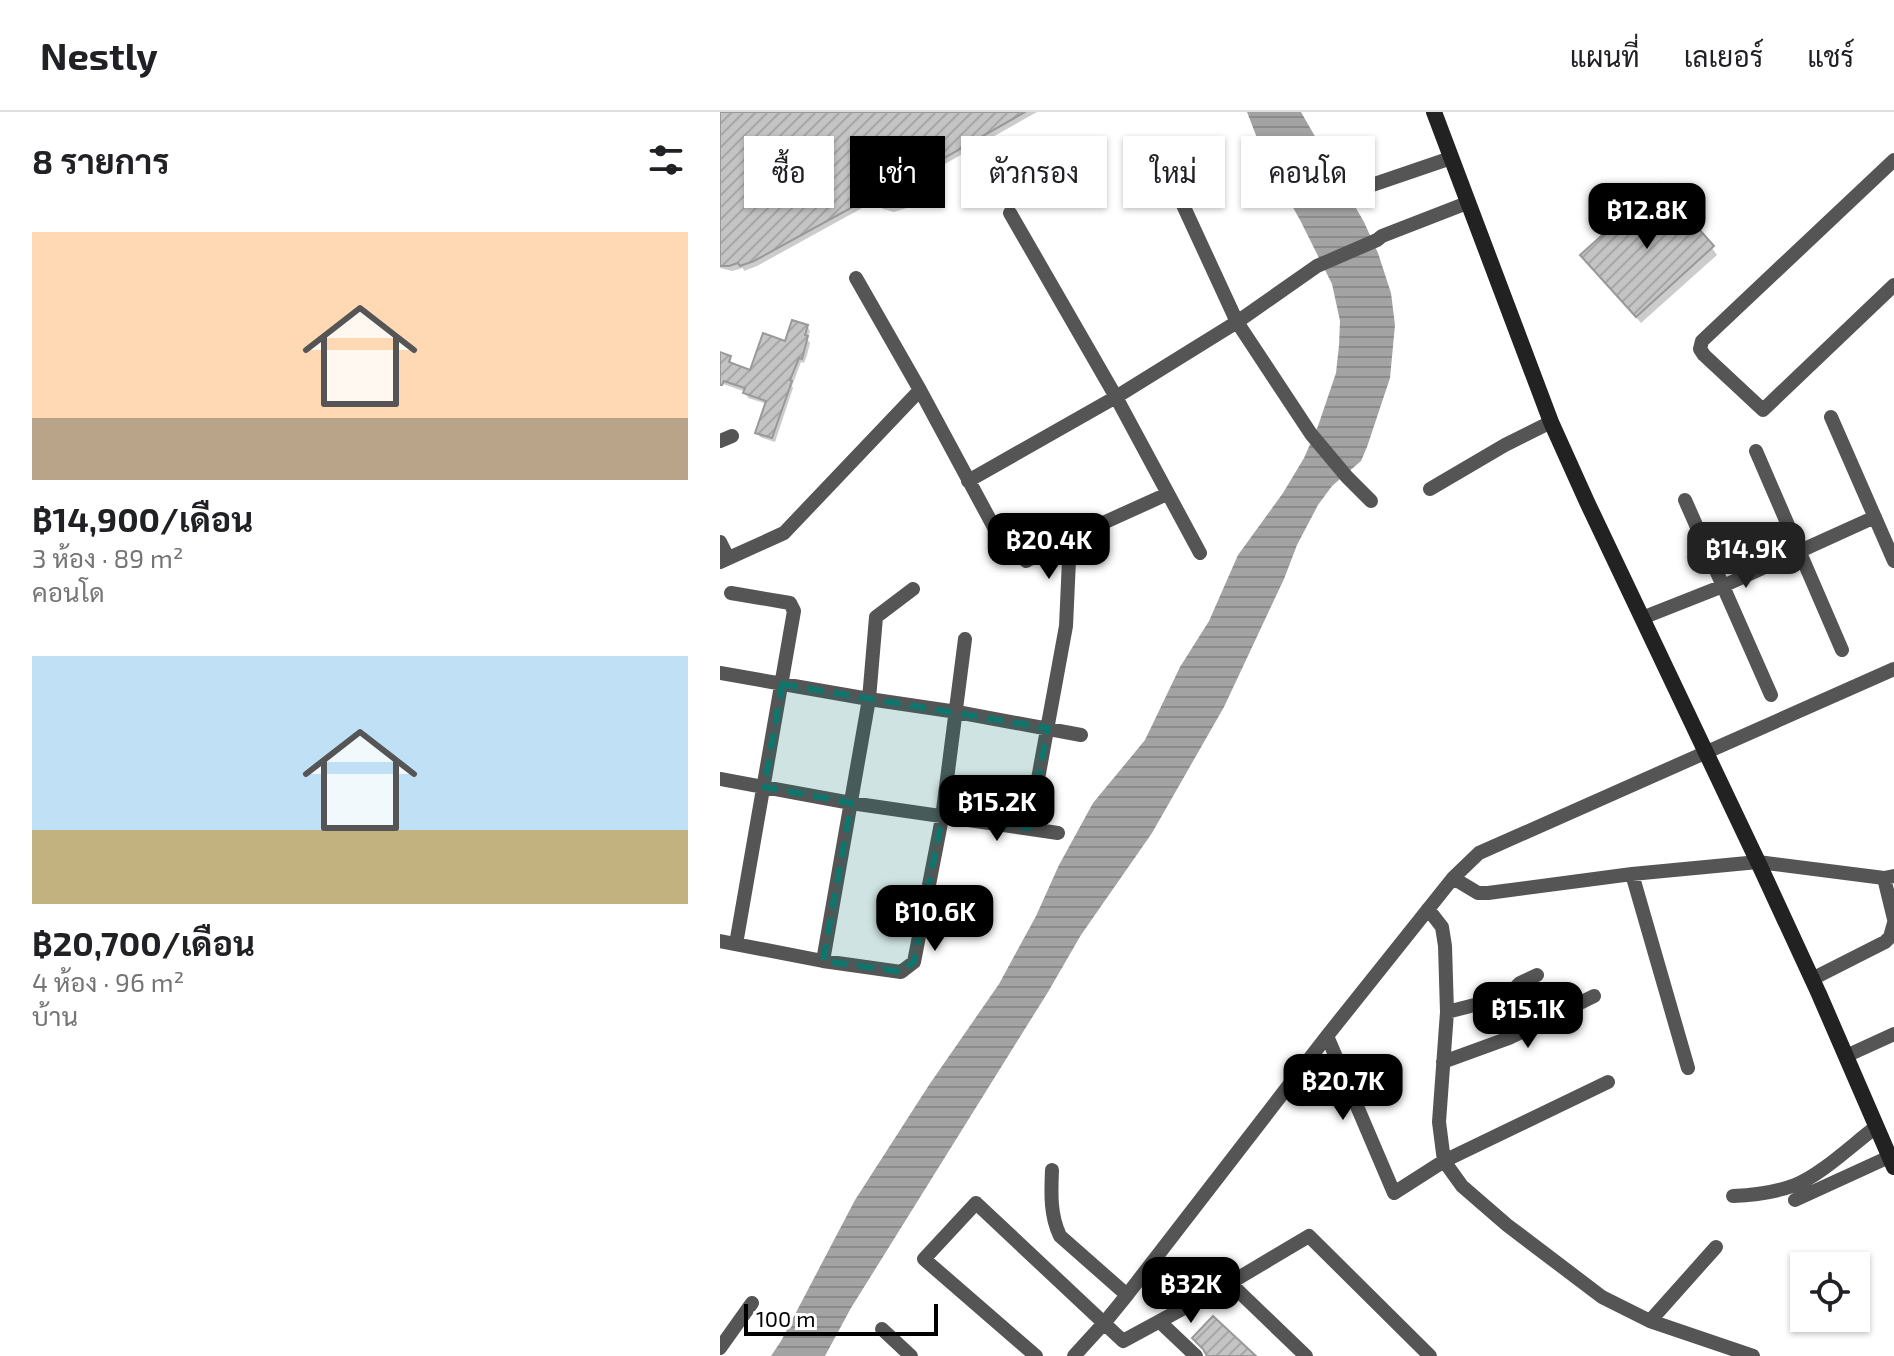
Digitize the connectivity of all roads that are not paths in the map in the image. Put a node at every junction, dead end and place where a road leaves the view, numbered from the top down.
1 (1434, 112) edge
2 (1451, 158) junction
3 (1894, 160) edge
4 (1375, 184) edge
5 (1467, 203) junction
6 (1184, 208) edge
7 (1010, 213) dead end
8 (856, 278) dead end
9 (1894, 285) edge
10 (1237, 322) junction
11 (920, 390) junction
12 (1116, 397) junction
13 (1831, 417) dead end
14 (1551, 422) junction
15 (1756, 451) dead end
16 (968, 481) junction
17 (1430, 489) dead end
18 (1167, 494) junction
19 (1685, 500) dead end
20 (1371, 501) dead end
21 (1875, 517) junction
22 (1070, 538) junction
23 (720, 542) edge
24 (1799, 551) junction
25 (1200, 553) dead end
26 (1010, 557) dead end
27 (724, 560) edge
28 (1026, 561) dead end
29 (1894, 561) edge
30 (1723, 586) junction
31 (913, 589) dead end
32 (731, 593) dead end
33 (1642, 618) junction
34 (965, 639) dead end
35 (1842, 650) dead end
36 (1894, 669) edge
37 (720, 673) edge
38 (782, 684) junction
39 (1771, 695) dead end
40 (869, 699) junction
41 (957, 712) junction
42 (1048, 728) junction
43 (1081, 735) dead end
44 (1705, 752) junction
45 (720, 779) edge
46 (764, 787) junction
47 (851, 803) junction
48 (942, 818) junction
49 (1029, 828) junction
50 (1058, 833) dead end
51 (1758, 862) junction
52 (1632, 874) junction
53 (1889, 877) edge
54 (1453, 878) junction
55 (1428, 909) junction
56 (1894, 921) edge
57 (720, 941) edge
58 (736, 944) junction
59 (823, 961) junction
60 (1537, 975) dead end
61 (1812, 979) junction
62 (1594, 996) dead end
63 (1447, 1012) junction
64 (1894, 1034) edge
65 (1327, 1036) junction
66 (1846, 1056) junction
67 (1443, 1062) junction
68 (1688, 1068) dead end
69 (1608, 1082) dead end
70 (1883, 1131) edge
71 (1444, 1161) junction
72 (1892, 1162) edge
73 (1052, 1170) dead end
74 (1733, 1196) dead end
75 (1795, 1200) dead end
76 (1716, 1247) dead end
77 (1230, 1283) junction
78 (1127, 1295) junction
79 (752, 1303) dead end
80 (1650, 1321) junction
81 (1105, 1322) junction
82 (1160, 1322) junction
83 (882, 1329) dead end
84 (720, 1348) edge
85 (1731, 1352) edge
86 (911, 1356) edge
87 (1036, 1356) edge
88 (1074, 1356) edge
89 (1196, 1356) edge
90 (1306, 1356) edge
91 (1430, 1356) edge
92 (1753, 1356) edge

1 - 2 street
2 - 4 street
2 - 5 street
3 - 9 street
5 - 10 street
5 - 14 street
6 - 10 street
7 - 12 street
8 - 11 street
10 - 12 street
10 - 20 street
11 - 16 street
11 - 27 street
12 - 16 street
12 - 18 street
13 - 21 street
14 - 17 street
14 - 33 street
15 - 24 street
16 - 26 street
18 - 22 street
18 - 25 street
19 - 30 street
21 - 24 street
21 - 29 street
22 - 28 street
22 - 42 street
23 - 27 street
24 - 30 street
24 - 35 street
30 - 33 street
30 - 39 street
31 - 40 street
32 - 38 street
33 - 44 street
34 - 41 street
36 - 44 street
37 - 38 street
38 - 40 street
38 - 46 street
40 - 41 street
40 - 47 street
41 - 42 street
41 - 48 street
42 - 43 street
42 - 49 street
44 - 51 street
44 - 54 street
45 - 46 street
46 - 47 street
46 - 58 street
47 - 48 street
47 - 59 street
48 - 49 street
48 - 59 street
49 - 50 street
51 - 52 street
51 - 53 street
51 - 61 street
52 - 54 street
52 - 68 street
53 - 56 street
54 - 55 street
55 - 63 street
55 - 65 street
56 - 61 street
57 - 58 street
58 - 59 street
60 - 63 street
61 - 66 street
62 - 67 street
63 - 67 street
64 - 66 street
65 - 71 street
65 - 78 street
66 - 70 street
67 - 71 street
69 - 71 street
70 - 72 street
70 - 74 street
71 - 80 street
72 - 75 street
73 - 78 street
76 - 80 street
77 - 82 street
77 - 90 street
77 - 91 street
78 - 81 street
79 - 84 street
80 - 85 street
81 - 82 street
81 - 87 street
81 - 88 street
82 - 89 street
83 - 86 street
85 - 92 street

